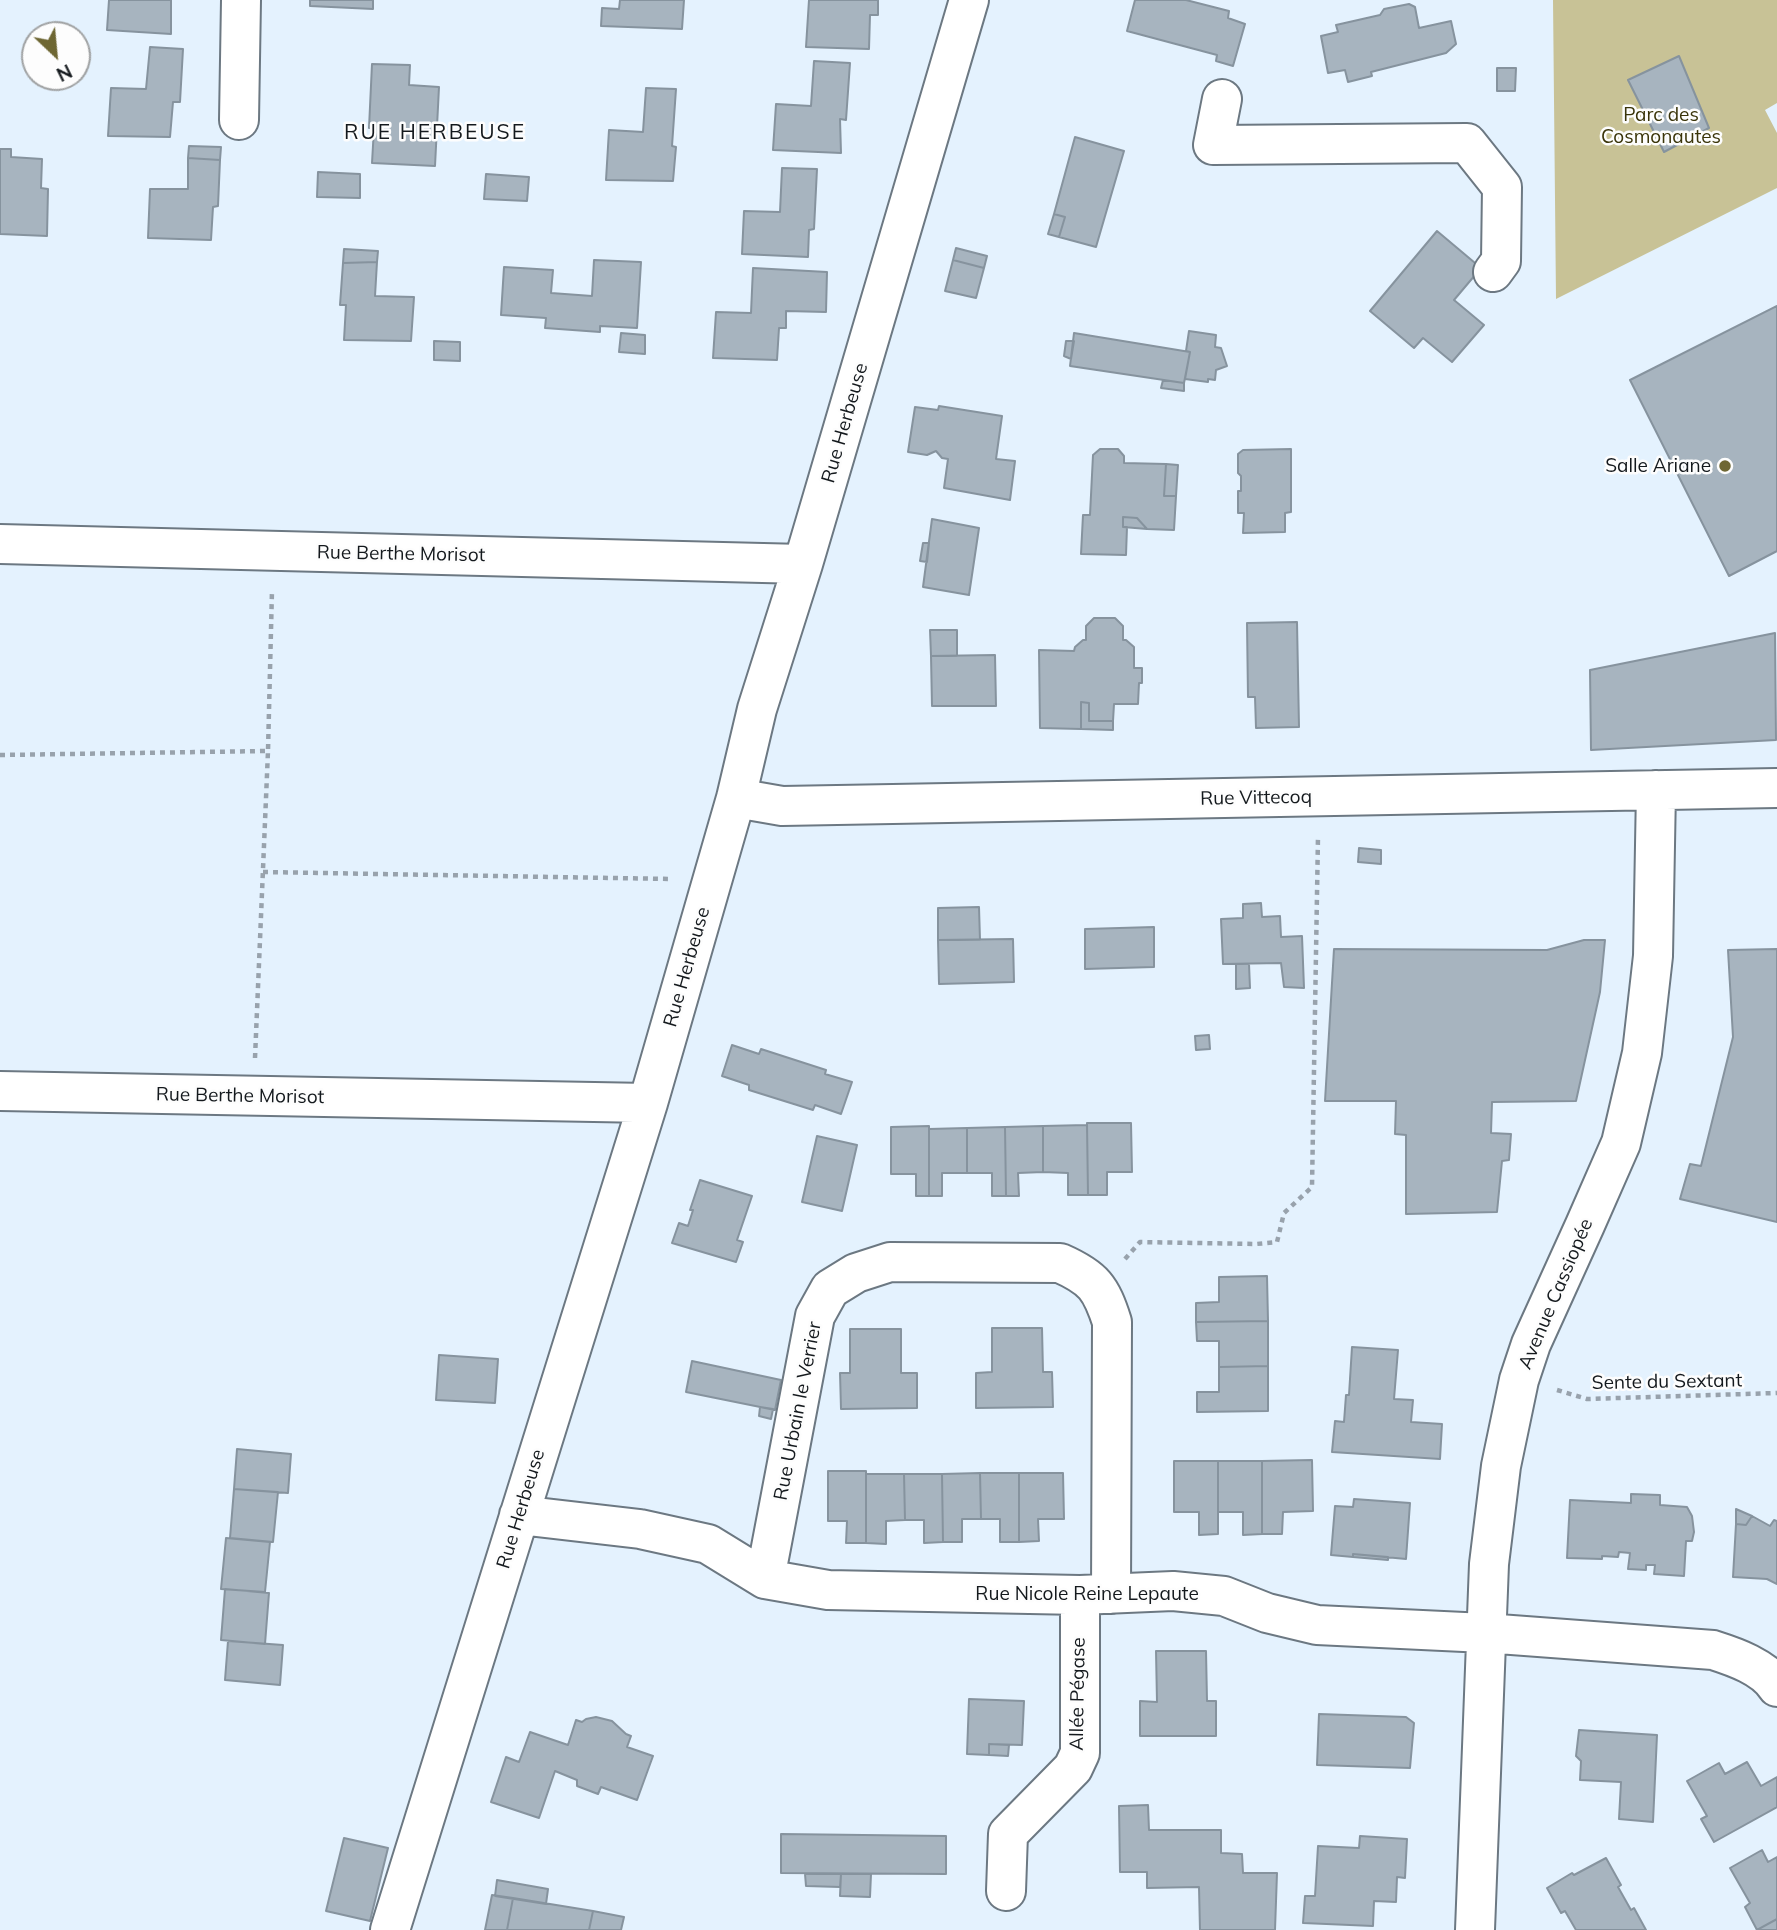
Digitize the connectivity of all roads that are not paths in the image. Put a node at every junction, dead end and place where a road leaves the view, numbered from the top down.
1 (241, 0) edge
2 (969, 0) edge
3 (1222, 99) dead end
4 (239, 120) dead end
5 (1493, 272) dead end
6 (0, 544) edge
7 (803, 564) junction
8 (1777, 788) edge
9 (1656, 790) junction
10 (736, 799) junction
11 (0, 1091) edge
12 (648, 1104) junction
13 (519, 1515) junction
14 (765, 1579) junction
15 (1096, 1594) junction
16 (1485, 1633) junction
17 (1777, 1687) edge
18 (1006, 1891) dead end
19 (390, 1930) edge
20 (1475, 1930) edge

1 - 4 street
2 - 7 street, Rue Herbeuse
3 - 5 street
6 - 7 street, Rue Berthe Morisot
7 - 10 street, Rue Herbeuse
8 - 9 street, Rue Vittecoq
9 - 10 street, Rue Vittecoq
9 - 16 street, Avenue Cassiopée
10 - 12 street, Rue Herbeuse
11 - 12 street, Rue Berthe Morisot
12 - 13 street, Rue Herbeuse
13 - 14 street, Rue Nicole Reine Lepaute
13 - 19 street, Rue Herbeuse
14 - 15 street, Rue Nicole Reine Lepaute
14 - 15 street, Rue Urbain le Verrier
15 - 16 street, Rue Nicole Reine Lepaute
15 - 18 street, Allée Pégase
16 - 17 street, Rue Nicole Reine Lepaute
16 - 20 street, Avenue Cassiopée

